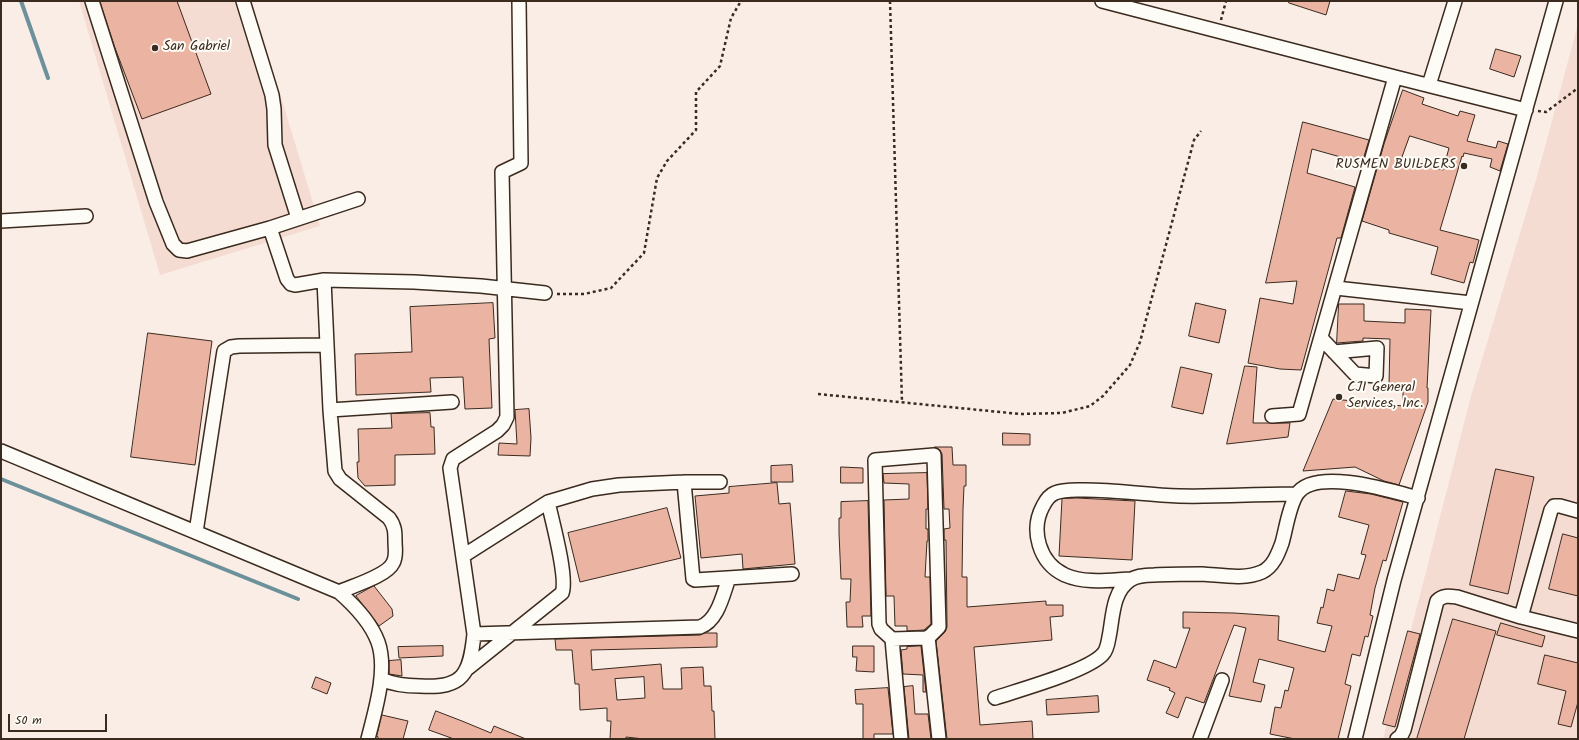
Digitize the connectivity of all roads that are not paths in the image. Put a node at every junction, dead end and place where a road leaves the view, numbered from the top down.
1 (92, 1) edge
2 (243, 1) edge
3 (519, 1) edge
4 (1102, 1) edge
5 (1455, 1) edge
6 (1556, 1) edge
7 (1395, 77) junction
8 (1429, 85) junction
9 (1526, 110) junction
10 (358, 199) dead end
11 (86, 216) dead end
12 (298, 218) junction
13 (1, 220) edge
14 (270, 228) junction
15 (324, 280) junction
16 (505, 288) junction
17 (1336, 288) junction
18 (544, 293) road end
19 (1471, 303) junction
20 (1321, 338) junction
21 (326, 345) junction
22 (1334, 352) dead end
23 (452, 402) dead end
24 (330, 410) junction
25 (1272, 416) dead end
26 (1, 451) edge
27 (684, 482) junction
28 (720, 482) dead end
29 (1297, 494) junction
30 (1418, 498) junction
31 (548, 502) junction
32 (1578, 511) edge
33 (196, 532) junction
34 (463, 556) junction
35 (792, 574) dead end
36 (729, 578) junction
37 (1131, 579) junction
38 (339, 592) junction
39 (1521, 617) junction
40 (1578, 630) edge
41 (512, 632) junction
42 (474, 634) junction
43 (928, 638) junction
44 (892, 639) junction
45 (467, 669) junction
46 (381, 679) junction
47 (1222, 680) dead end
48 (995, 698) dead end
49 (368, 739) edge
50 (901, 739) edge
51 (939, 739) edge
52 (1200, 739) edge
53 (1357, 739) edge
54 (1397, 739) edge

1 - 14 street
2 - 12 street
3 - 16 street
4 - 7 street
5 - 8 street
6 - 9 street
7 - 8 street
7 - 17 street
8 - 9 street
9 - 19 street
10 - 12 street
11 - 13 street
12 - 14 street
14 - 15 street
15 - 16 street
15 - 21 street
16 - 18 street
16 - 34 street
17 - 19 street
17 - 20 street
19 - 30 street
20 - 22 street
20 - 25 street
21 - 24 street
21 - 33 street
23 - 24 street
24 - 38 street
26 - 33 street
27 - 28 street
27 - 31 street
27 - 36 street
29 - 30 street
29 - 37 street
29 - 37 street
30 - 53 street
31 - 34 street
31 - 41 street
32 - 39 street
33 - 38 street
34 - 42 street
35 - 36 street
36 - 41 street
37 - 48 street
38 - 46 street
39 - 40 street
39 - 54 street
41 - 42 street
41 - 45 street
42 - 45 street
43 - 44 street
43 - 44 street
43 - 51 street
44 - 50 street
45 - 46 street
46 - 49 street
47 - 52 street

